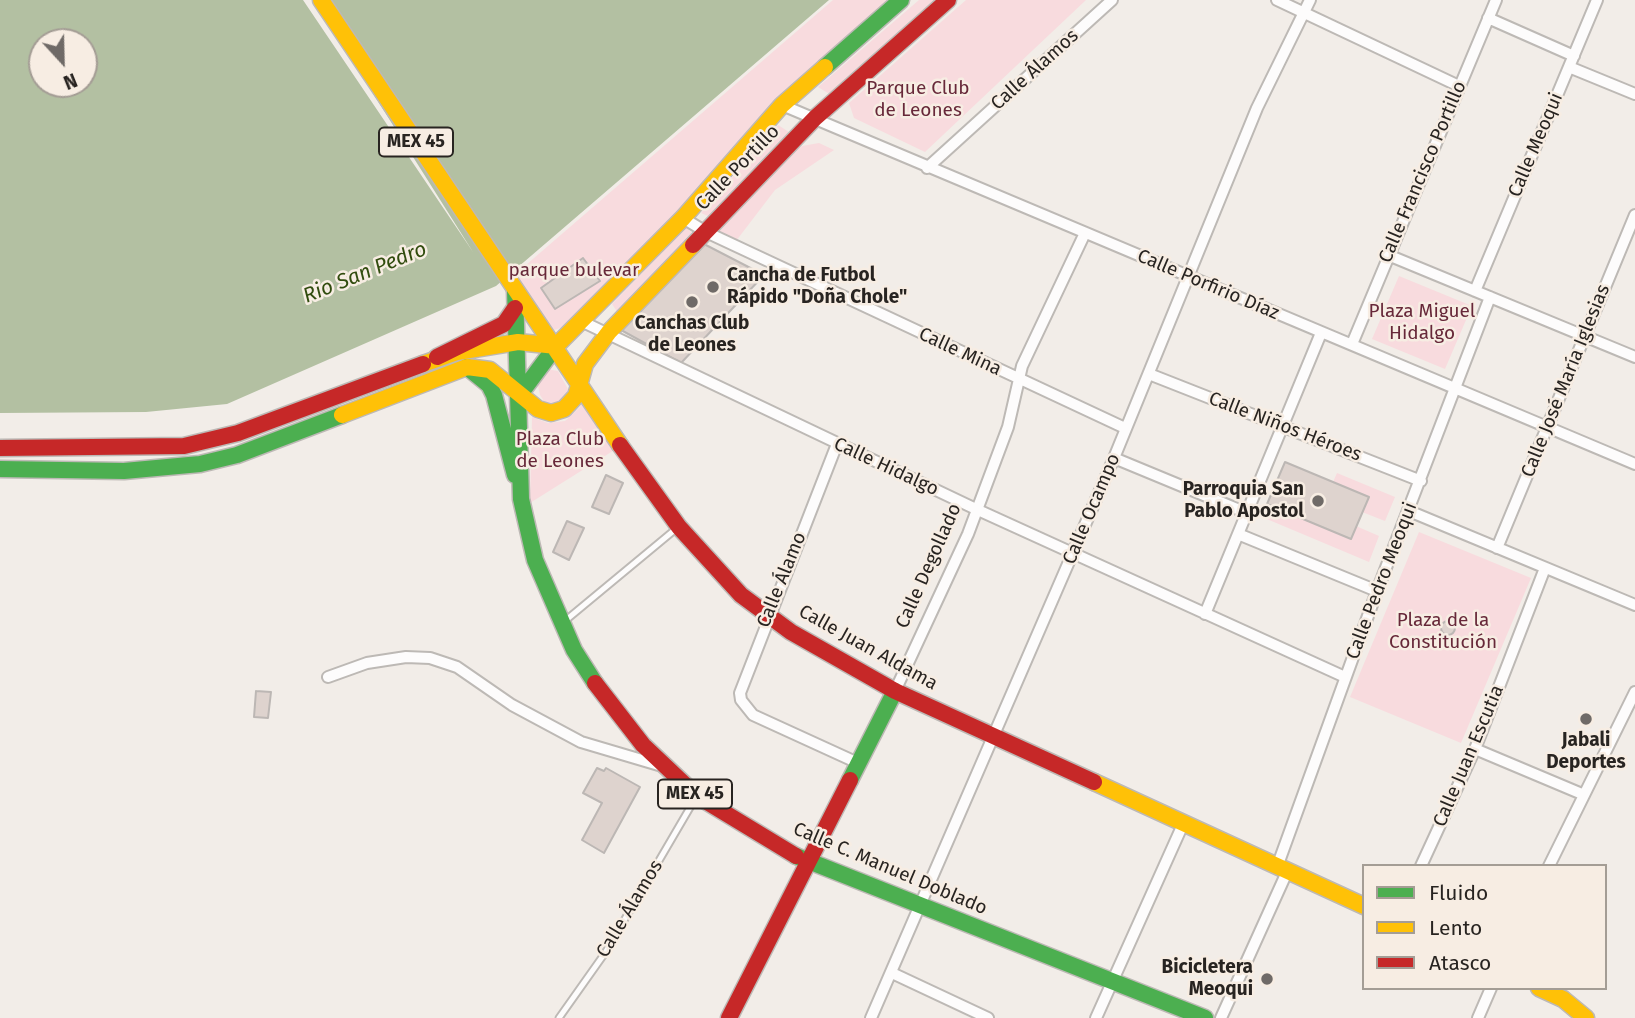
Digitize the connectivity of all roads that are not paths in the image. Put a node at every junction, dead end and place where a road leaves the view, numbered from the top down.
1 (321, 0) edge
2 (901, 0) edge
3 (948, 0) edge
4 (1112, 0) edge
5 (1277, 0) edge
6 (1310, 0) edge
7 (1496, 0) edge
8 (1597, 0) edge
9 (1304, 13) junction
10 (1488, 18) junction
11 (1574, 55) junction
12 (1569, 67) junction
13 (1459, 86) junction
14 (1635, 94) edge
15 (782, 105) junction
16 (815, 118) junction
17 (927, 168) junction
18 (1635, 215) edge
19 (683, 218) junction
20 (706, 232) junction
21 (1085, 233) junction
22 (1388, 255) junction
23 (1186, 275) junction
24 (514, 288) junction
25 (1475, 290) junction
26 (1490, 297) junction
27 (514, 308) junction
28 (583, 321) junction
29 (609, 332) junction
30 (1321, 332) junction
31 (1584, 336) junction
32 (518, 342) junction
33 (1352, 344) junction
34 (556, 346) junction
35 (1635, 356) edge
36 (437, 357) junction
37 (467, 366) junction
38 (1149, 374) junction
39 (1018, 379) junction
40 (580, 383) junction
41 (1457, 387) junction
42 (520, 393) junction
43 (1282, 426) junction
44 (1549, 426) junction
45 (1125, 428) junction
46 (837, 444) junction
47 (0, 449) edge
48 (1114, 457) junction
49 (1635, 464) edge
50 (0, 469) edge
51 (1421, 481) junction
52 (522, 499) junction
53 (978, 510) junction
54 (1409, 511) junction
55 (1247, 513) junction
56 (679, 527) junction
57 (1238, 534) junction
58 (1497, 548) junction
59 (1073, 553) junction
60 (1545, 568) junction
61 (1377, 591) junction
62 (1635, 606) edge
63 (1205, 614) junction
64 (768, 616) junction
65 (561, 625) junction
66 (328, 677) dead end
67 (1345, 677) junction
68 (895, 691) junction
69 (1635, 692) edge
70 (995, 735) junction
71 (1475, 749) junction
72 (858, 763) junction
73 (664, 766) junction
74 (1582, 794) junction
75 (697, 796) junction
76 (1184, 822) junction
77 (808, 863) junction
78 (1422, 864) edge
79 (1550, 864) edge
80 (1282, 870) junction
81 (1362, 905) edge
82 (920, 906) junction
83 (892, 973) junction
84 (1112, 982) junction
85 (1490, 990) edge
86 (1543, 990) edge
87 (559, 1018) edge
88 (729, 1018) edge
89 (871, 1018) edge
90 (988, 1018) edge
91 (1096, 1018) edge
92 (1205, 1018) edge
93 (1221, 1018) edge
94 (1478, 1018) edge
95 (1586, 1018) edge

1 - 24 main road, MEX 45
2 - 15 main road, Calle Portillo
3 - 16 main road, Calle Portillo
4 - 17 street, Calle Álamos
5 - 9 street
6 - 9 street, Calle Ocampo
7 - 10 street, Calle Francisco Portillo
8 - 11 street, Calle Meoqui
9 - 13 street
9 - 23 street, Calle Ocampo
10 - 11 street
10 - 13 street, Calle Francisco Portillo
11 - 12 street, Calle Meoqui
12 - 14 street
12 - 25 street, Calle Meoqui
13 - 22 street, Calle Francisco Portillo
15 - 16 street, Calle Porfirio Díaz
15 - 19 main road, Calle Portillo
16 - 17 street, Calle Porfirio Díaz
16 - 20 main road, Calle Portillo
17 - 21 street, Calle Porfirio Díaz
18 - 31 street, Calle José María Iglesias
19 - 20 street, Calle Mina
19 - 28 main road, Calle Portillo
20 - 29 main road, Calle Portillo
20 - 39 street, Calle Mina
21 - 23 street, Calle Porfirio Díaz
21 - 39 street, Calle Degollado
22 - 25 street
22 - 33 street, Calle Francisco Portillo
23 - 30 street, Calle Porfirio Díaz
23 - 38 street, Calle Ocampo
24 - 27 main road, Calle C. Manuel Doblado / MEX 45
24 - 34 main road, Calle Juan Aldama / MEX 45
25 - 26 street
26 - 31 street
26 - 41 street, Calle Pedro Meoqui
27 - 32 main road, Calle C. Manuel Doblado / MEX 45
27 - 36 main road
28 - 29 street, Calle Hidalgo
28 - 34 main road, Calle Portillo
29 - 40 main road, Calle Portillo
29 - 46 street, Calle Hidalgo
30 - 33 street, Calle Porfirio Díaz
30 - 43 street
31 - 35 street
31 - 44 street, Calle José María Iglesias
32 - 34 main road
32 - 36 main road
32 - 42 main road, Calle C. Manuel Doblado / MEX 45
33 - 41 street, Calle Porfirio Díaz
34 - 40 main road, Calle Juan Aldama / MEX 45
34 - 42 main road, Calle Portillo
36 - 47 main road
37 - 42 main road, Calle Portillo
37 - 50 main road
37 - 52 main road
38 - 43 street, Calle Niños Héroes
38 - 45 street, Calle Ocampo
39 - 45 street, Calle Mina
39 - 53 street, Calle Degollado
40 - 42 main road, Calle Portillo
40 - 56 main road, Calle Juan Aldama / MEX 45
41 - 44 street, Calle Porfirio Díaz
41 - 51 street, Calle Pedro Meoqui
42 - 52 main road, Calle C. Manuel Doblado / MEX 45
43 - 51 street, Calle Niños Héroes
43 - 55 street
44 - 49 street, Calle Porfirio Díaz
44 - 58 street, Calle José María Iglesias
45 - 48 street, Calle Ocampo
46 - 53 street, Calle Hidalgo
46 - 64 street, Calle Álamo
48 - 55 street
48 - 59 street, Calle Ocampo
51 - 54 street, Calle Pedro Meoqui
52 - 65 main road, Calle C. Manuel Doblado / MEX 45
53 - 59 street, Calle Hidalgo
53 - 68 street, Calle Degollado
54 - 58 street
54 - 61 street, Calle Pedro Meoqui
55 - 57 street
56 - 64 main road, Calle Juan Aldama / MEX 45
56 - 65 lane
57 - 61 street
57 - 63 street
58 - 60 street
59 - 63 street, Calle Hidalgo
59 - 70 street, Calle Ocampo
60 - 62 street
60 - 71 street, Calle Juan Escutia
61 - 67 street, Calle Pedro Meoqui
63 - 67 street, Calle Hidalgo
64 - 68 main road, Calle Juan Aldama / MEX 45
64 - 72 street, Calle Álamo
65 - 73 main road, Calle C. Manuel Doblado / MEX 45
66 - 73 street
67 - 80 street, Calle Pedro Meoqui
68 - 70 main road, Calle Juan Aldama / MEX 45
68 - 72 main road, Calle Degollado
69 - 74 street
70 - 76 main road, Calle Juan Aldama / MEX 45
70 - 82 street, Calle Ocampo
71 - 74 street
71 - 78 street, Calle Juan Escutia
72 - 77 main road, Calle Degollado
73 - 75 main road, Calle C. Manuel Doblado / MEX 45
74 - 79 street
75 - 77 main road, Calle C. Manuel Doblado / MEX 45
75 - 87 lane, Calle Álamos
76 - 80 main road, Calle Juan Aldama / MEX 45
76 - 84 street
77 - 82 main road, Calle C. Manuel Doblado / MEX 45
77 - 88 main road, Calle Degollado
80 - 81 main road, Calle Juan Aldama / MEX 45
80 - 93 street, Calle Pedro Meoqui
82 - 83 street, Calle Ocampo
82 - 84 main road, Calle C. Manuel Doblado / MEX 45
83 - 89 street, Calle Ocampo
83 - 90 street
84 - 91 street
84 - 92 main road, Calle C. Manuel Doblado / MEX 45
85 - 94 street
86 - 95 main road

